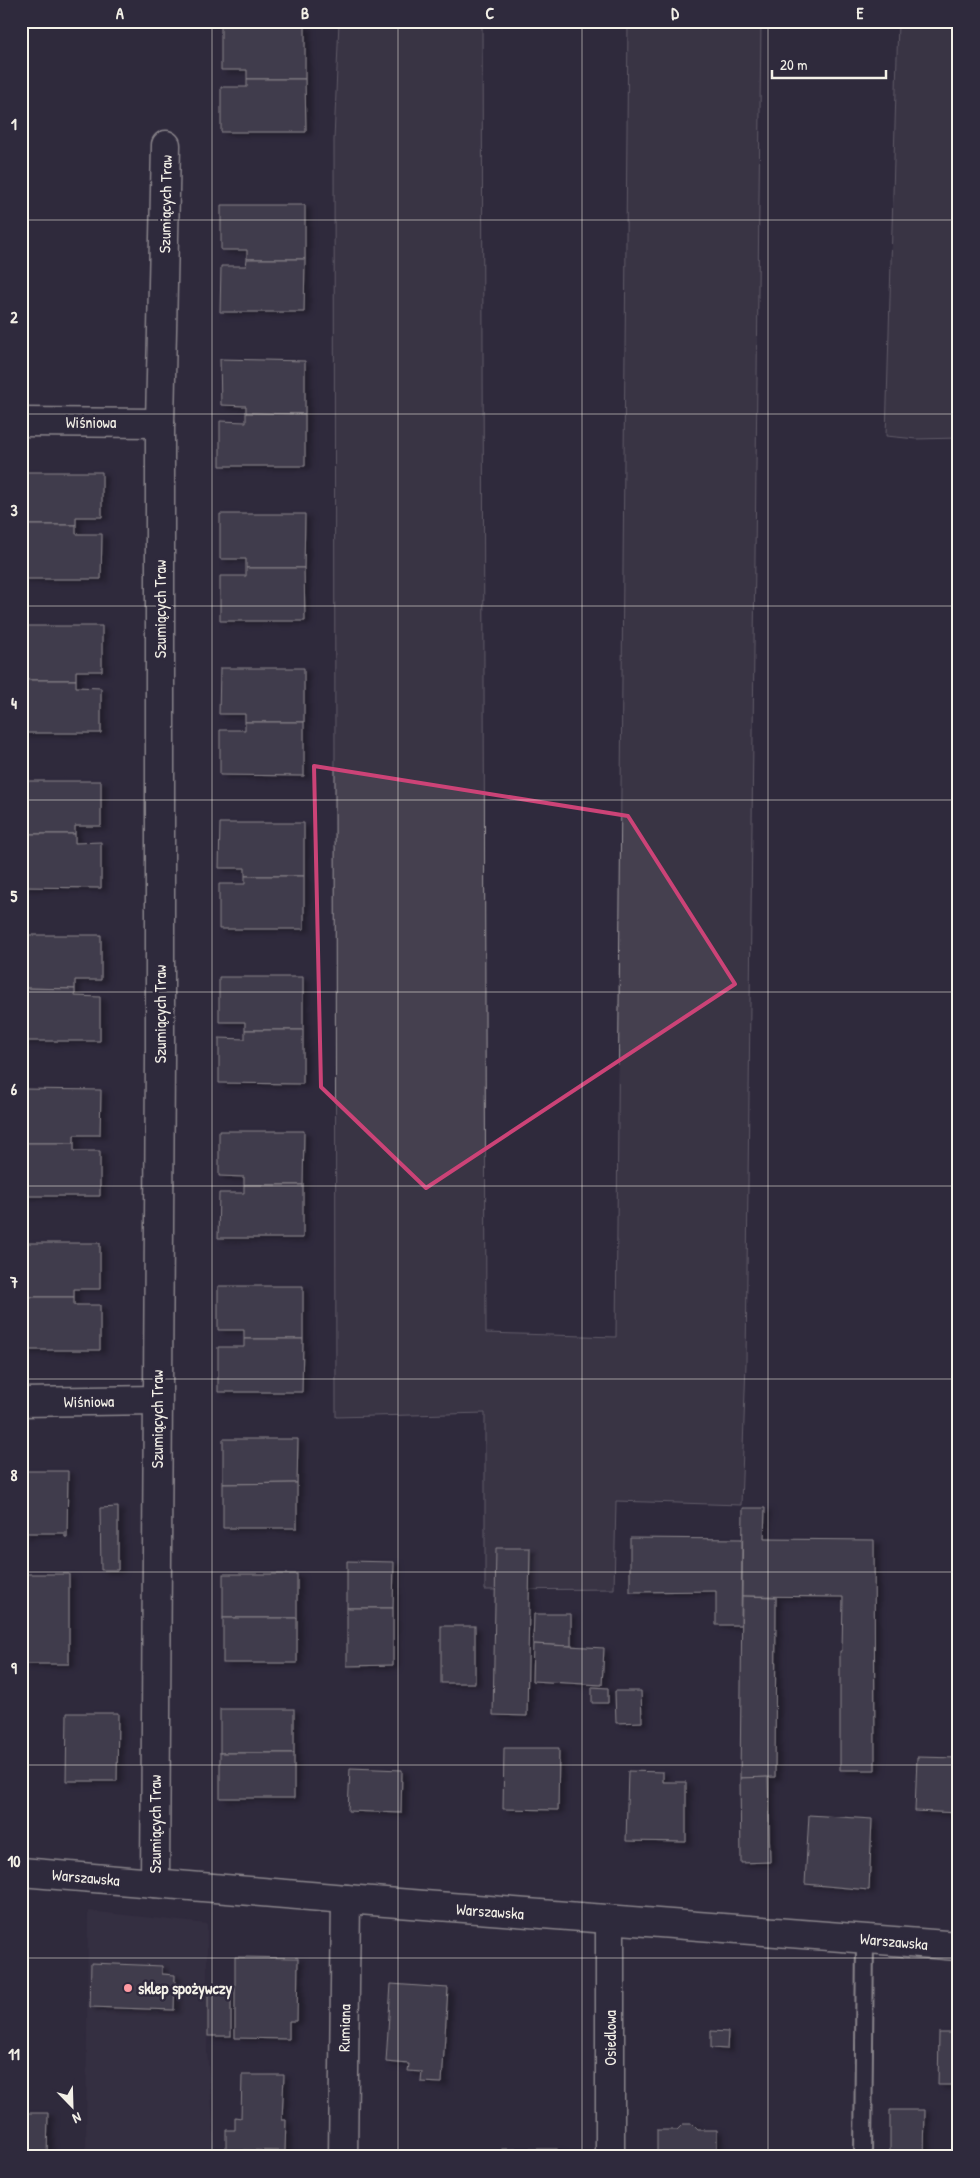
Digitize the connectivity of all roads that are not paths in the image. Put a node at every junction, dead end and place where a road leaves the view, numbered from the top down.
1 (166, 146) dead end
2 (21, 422) edge
3 (160, 423) junction
4 (157, 1400) junction
5 (21, 1402) edge
6 (21, 1872) edge
7 (155, 1883) junction
8 (346, 1899) junction
9 (610, 1920) junction
10 (865, 1938) junction
11 (959, 1946) edge
12 (343, 2157) edge
13 (610, 2157) edge
14 (863, 2157) edge

1 - 3 street, Szumiących Traw
2 - 3 street, Wiśniowa
3 - 4 street, Szumiących Traw
4 - 5 street, Wiśniowa
4 - 7 street, Szumiących Traw
6 - 7 street, Warszawska
7 - 8 street, Warszawska
8 - 9 street, Warszawska
8 - 12 street, Rumiana
9 - 10 street, Warszawska
9 - 13 street, Osiedlowa
10 - 11 street, Warszawska
10 - 14 lane

